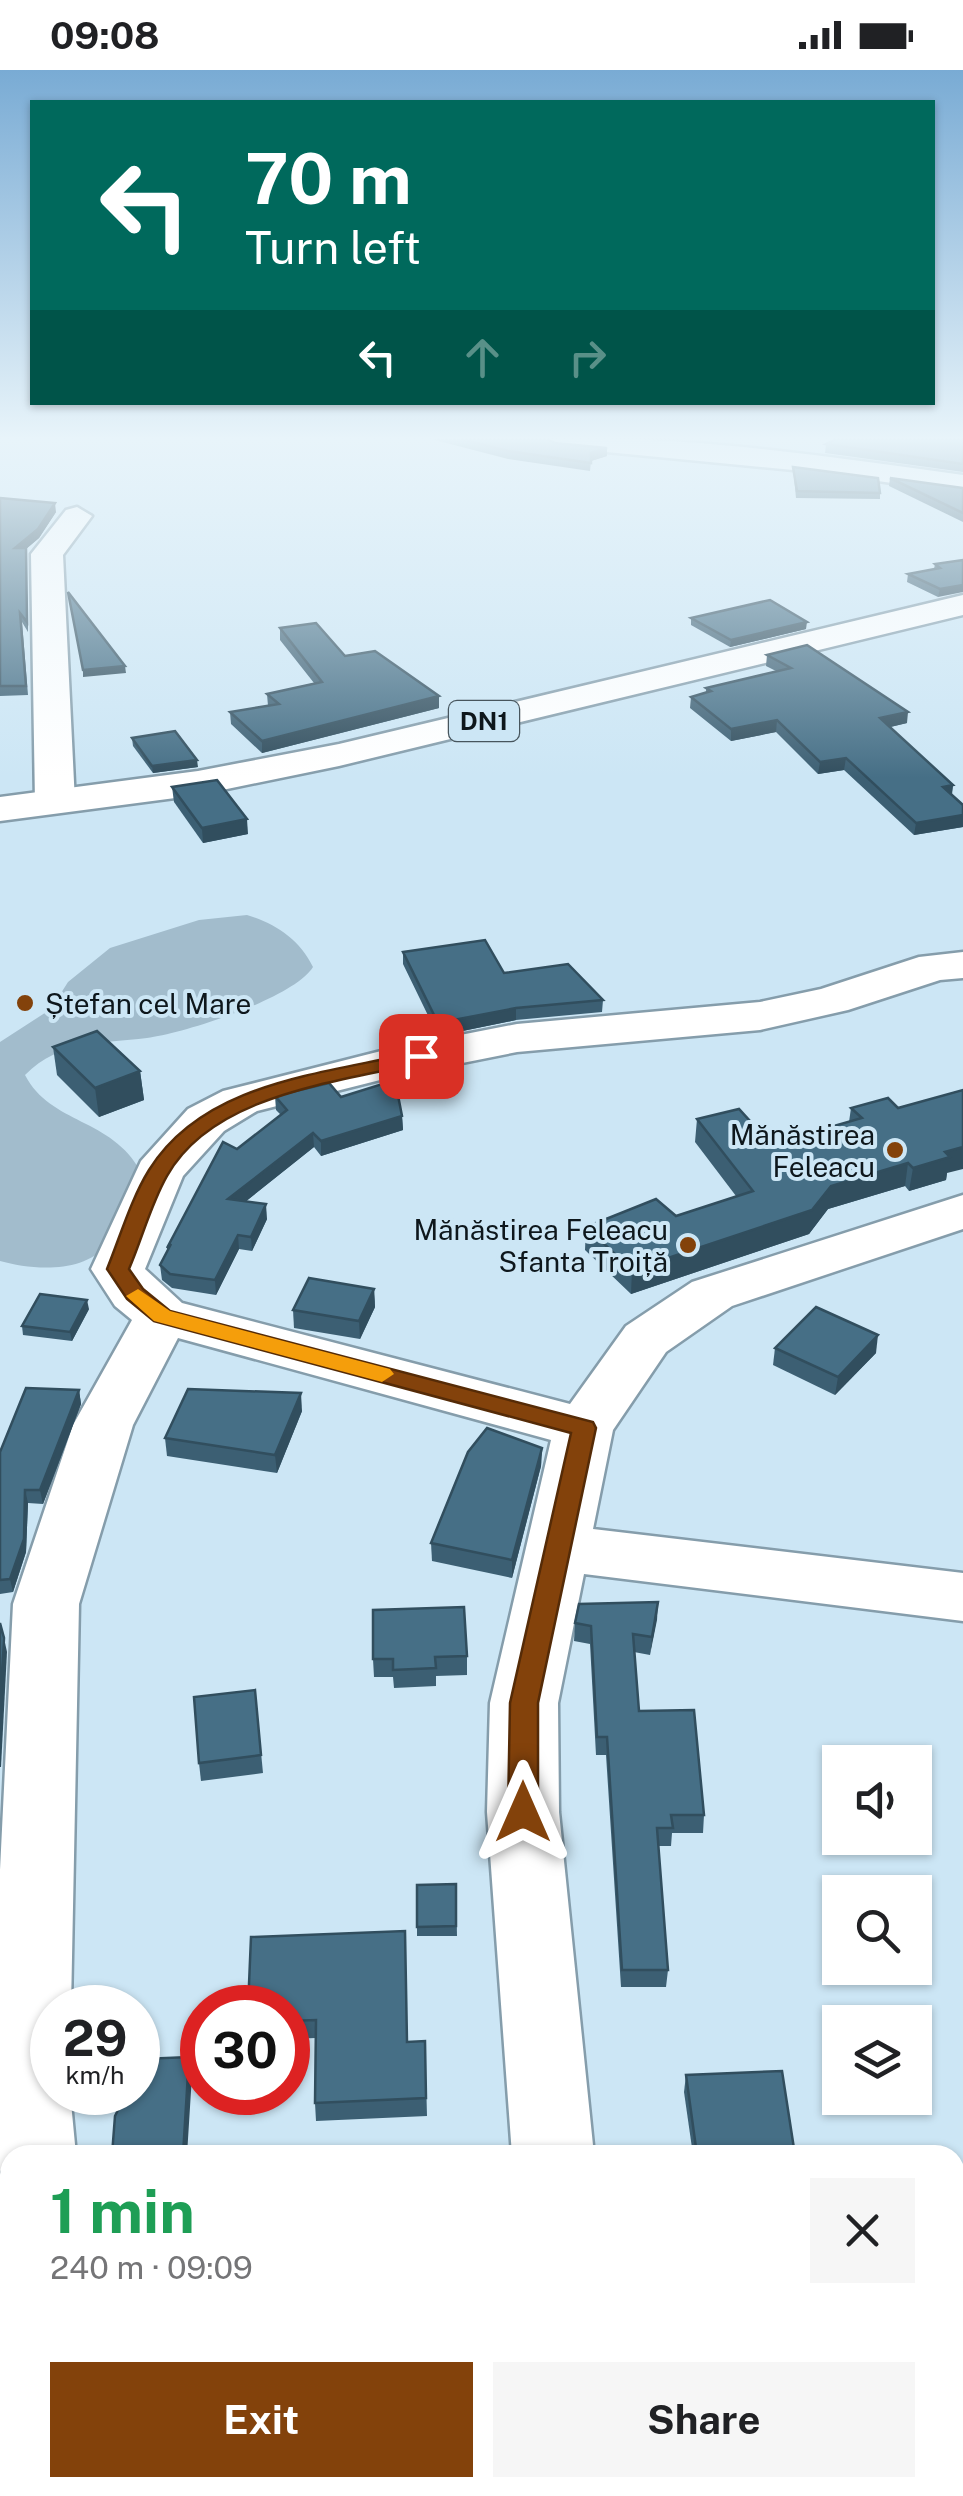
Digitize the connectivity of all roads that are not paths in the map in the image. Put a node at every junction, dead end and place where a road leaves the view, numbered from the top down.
1 (48, 552) edge
2 (963, 606) edge
3 (963, 618) edge
4 (55, 803) junction
5 (0, 809) edge
6 (0, 821) edge
7 (963, 965) edge
8 (963, 1212) edge
9 (162, 1316) junction
10 (584, 1428) junction
11 (560, 1548) junction
12 (963, 1596) edge
13 (34, 2145) edge
14 (552, 2145) edge

1 - 4 street
2 - 4 street, DN1
3 - 6 street, DN1
4 - 5 street, DN1
7 - 9 street
8 - 10 street
9 - 10 street
9 - 13 street
10 - 11 street
11 - 12 street
11 - 14 street

